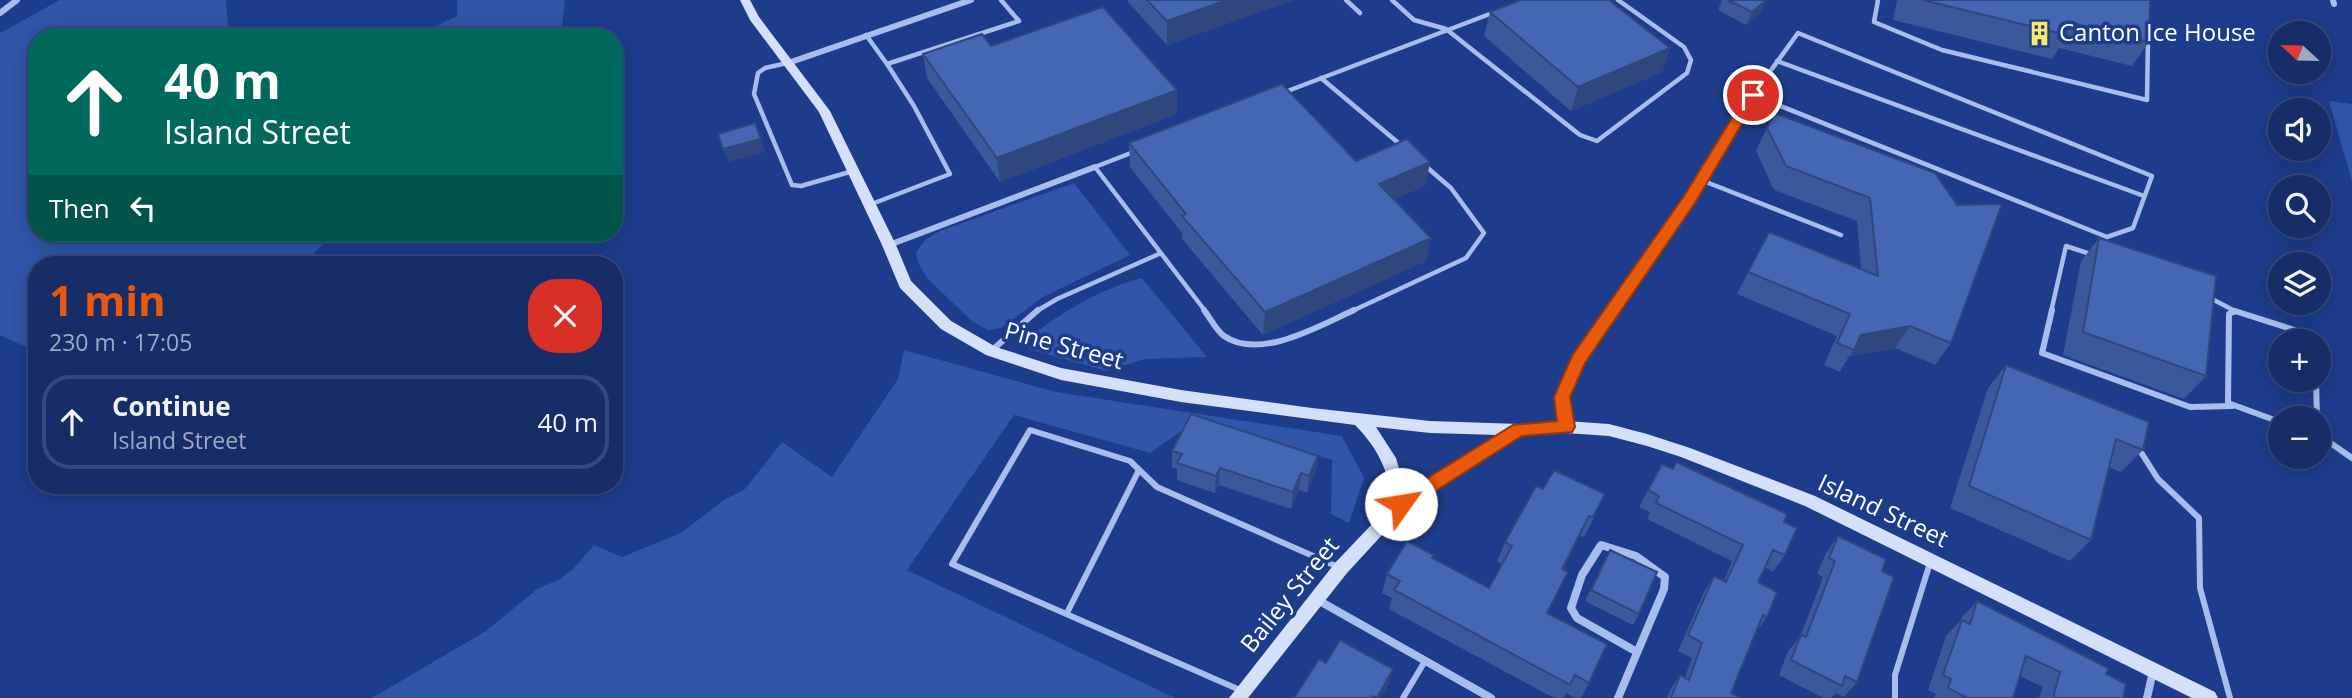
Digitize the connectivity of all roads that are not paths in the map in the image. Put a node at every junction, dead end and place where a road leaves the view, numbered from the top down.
1 (17, 0) edge
2 (745, 0) edge
3 (971, 0) edge
4 (1001, 0) edge
5 (1346, 0) edge
6 (1392, 0) edge
7 (1618, 0) edge
8 (1878, 0) edge
9 (1507, 8) edge
10 (0, 13) edge
11 (1360, 13) dead end
12 (1446, 29) junction
13 (2148, 30) edge
14 (866, 35) junction
15 (1777, 61) junction
16 (788, 63) junction
17 (887, 64) junction
18 (1321, 78) junction
19 (1282, 93) edge
20 (1753, 95) junction
21 (1144, 148) edge
22 (1411, 154) edge
23 (1421, 162) edge
24 (1094, 167) junction
25 (853, 171) junction
26 (1701, 180) junction
27 (2144, 196) junction
28 (869, 205) junction
29 (1841, 235) dead end
30 (889, 245) junction
31 (1159, 254) junction
32 (2104, 259) edge
33 (2203, 295) edge
34 (2235, 311) junction
35 (2291, 329) edge
36 (991, 351) junction
37 (2232, 406) junction
38 (2268, 418) edge
39 (1360, 420) junction
40 (1566, 427) junction
41 (1519, 430) junction
42 (2331, 443) edge
43 (2136, 444) edge
44 (2352, 458) edge
45 (1139, 470) junction
46 (1401, 504) junction
47 (1932, 559) junction
48 (1341, 568) junction
49 (1316, 599) junction
50 (1067, 613) junction
51 (1636, 652) junction
52 (1425, 661) junction
53 (2153, 671) junction
54 (1241, 695) edge
55 (1403, 698) edge
56 (1491, 698) edge
57 (1618, 698) edge
58 (1895, 698) edge
59 (2147, 698) edge
60 (2209, 698) edge
61 (2230, 698) edge

1 - 10 street
2 - 16 street, Pine Street
3 - 14 street
4 - 17 lane
5 - 11 lane
6 - 12 lane
7 - 12 lane
8 - 13 lane
9 - 12 lane
12 - 18 lane
14 - 16 street
14 - 17 lane
15 - 20 lane
15 - 27 lane
15 - 27 lane
16 - 25 street, Pine Street
16 - 25 lane
17 - 28 lane
18 - 19 lane
18 - 22 lane
20 - 26 lane
20 - 27 lane
21 - 24 lane
23 - 31 lane
24 - 30 street
24 - 31 lane
25 - 28 street, Pine Street
26 - 29 lane
26 - 40 lane
28 - 30 street, Pine Street
30 - 36 street, Pine Street
31 - 36 lane
32 - 37 lane
33 - 34 lane
34 - 35 lane
34 - 37 lane
36 - 39 street, Pine Street
37 - 38 lane
39 - 41 street, Pine Street
39 - 46 street
40 - 41 street, Island Street
40 - 47 street, Island Street
41 - 46 street, Bailey Street
42 - 44 lane
43 - 61 lane
45 - 48 lane
45 - 50 lane
45 - 50 lane
46 - 48 street, Bailey Street
47 - 53 street, Island Street
47 - 58 lane
48 - 49 street, Bailey Street
49 - 52 street
49 - 54 street, Bailey Street
50 - 54 lane
51 - 51 street
51 - 57 street
52 - 55 lane
52 - 56 street
53 - 59 street
53 - 60 street, Island Street

